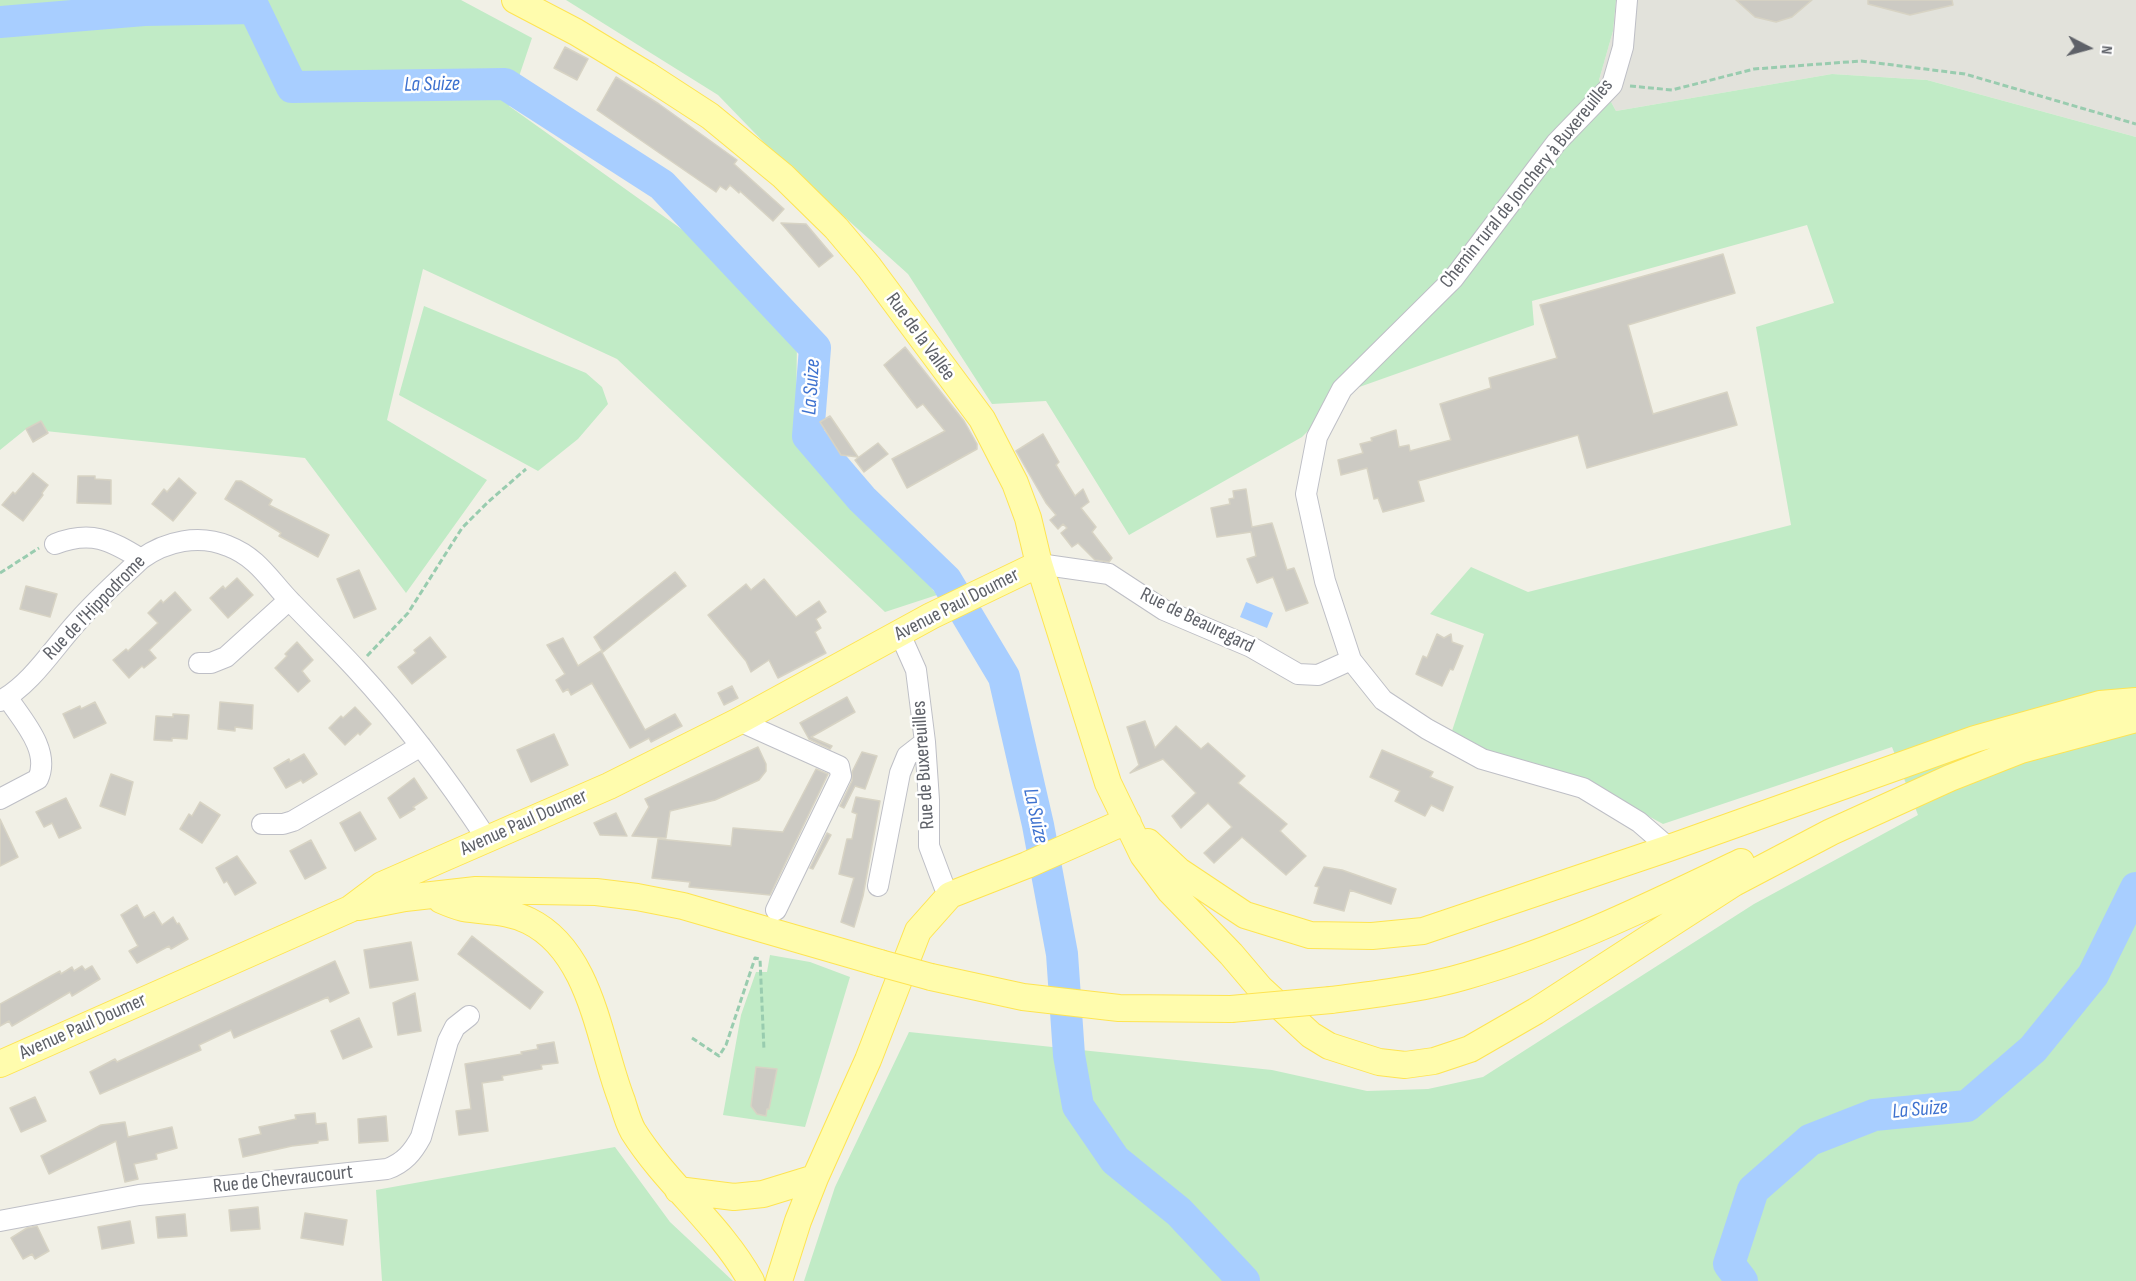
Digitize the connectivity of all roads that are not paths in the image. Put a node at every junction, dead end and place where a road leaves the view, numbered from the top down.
1 (515, 0) edge
2 (1627, 0) edge
3 (55, 544) road end
4 (141, 559) junction
5 (1039, 564) junction
6 (289, 600) junction
7 (900, 634) junction
8 (1351, 660) junction
9 (199, 663) dead end
10 (3, 699) edge
11 (2136, 701) edge
12 (2136, 705) edge
13 (2136, 719) edge
14 (740, 721) junction
15 (925, 742) junction
16 (421, 746) junction
17 (0, 799) edge
18 (1128, 823) junction
19 (262, 824) dead end
20 (487, 839) junction
21 (1669, 848) junction
22 (878, 886) dead end
23 (427, 895) junction
24 (950, 895) junction
25 (350, 909) junction
26 (776, 910) dead end
27 (469, 1016) dead end
28 (0, 1064) edge
29 (815, 1178) junction
30 (678, 1190) junction
31 (0, 1221) edge
32 (751, 1281) edge
33 (779, 1281) edge

1 - 5 main road, Rue de la Vallée
2 - 8 street, Chemin rural de Jonchery à Buxereuilles
3 - 4 street
4 - 6 street, Rue de l'Hippodrome
4 - 10 street, Rue de l'Hippodrome
5 - 7 main road, Avenue Paul Doumer
5 - 8 street, Rue de Beauregard
5 - 18 main road, Rue de la Vallée
6 - 9 street
6 - 16 street, Rue de l'Hippodrome
7 - 14 main road, Avenue Paul Doumer
7 - 15 street, Rue de Buxereuilles
8 - 21 street, Chemin rural de Jonchery à Buxereuilles
10 - 17 street
11 - 21 main road
12 - 23 main road, bridge
13 - 18 main road, Rue de la Vallée
14 - 20 main road, Avenue Paul Doumer
14 - 26 street
15 - 22 street
15 - 24 street, Rue de Buxereuilles
16 - 19 street
16 - 20 street, Rue de l'Hippodrome
18 - 21 main road
18 - 24 main road
20 - 25 main road, Avenue Paul Doumer
23 - 25 main road
23 - 30 main road
24 - 29 main road
25 - 28 main road, Avenue Paul Doumer
27 - 31 street, Rue de Chevraucourt
29 - 30 main road
29 - 33 main road
30 - 32 main road

